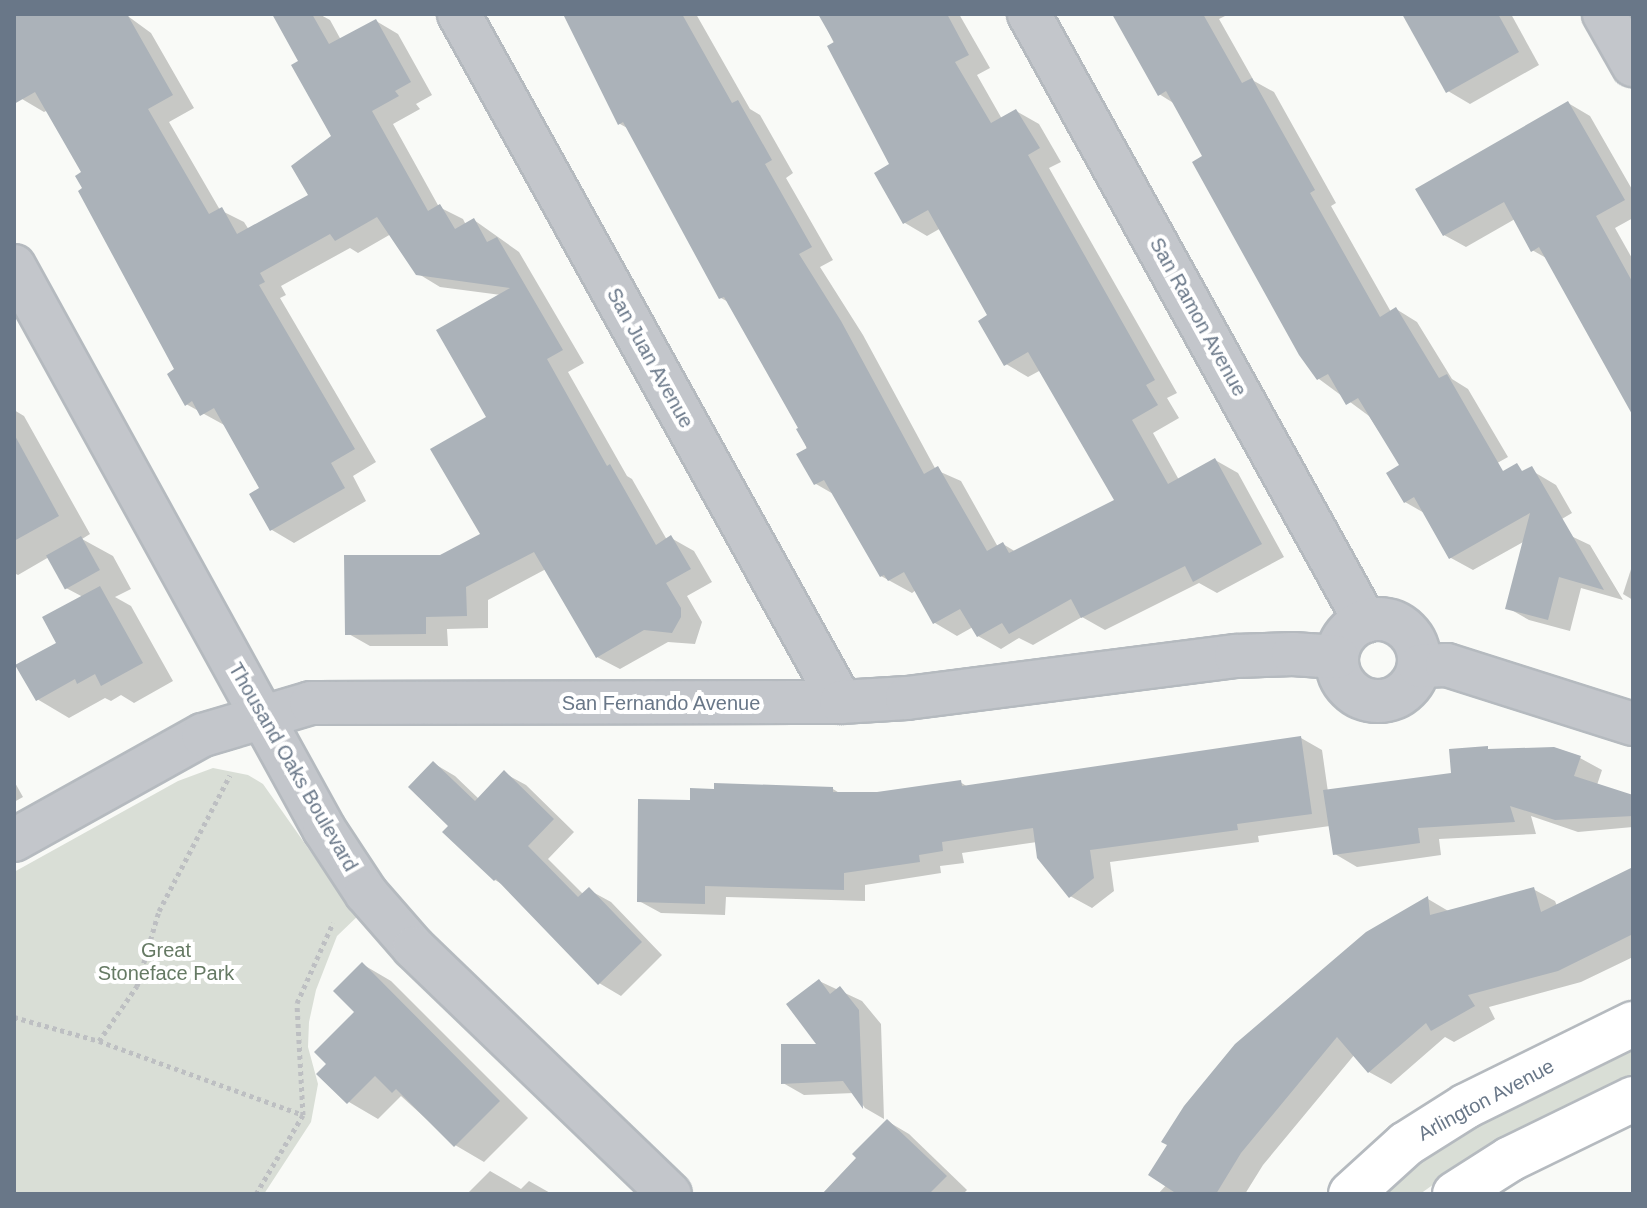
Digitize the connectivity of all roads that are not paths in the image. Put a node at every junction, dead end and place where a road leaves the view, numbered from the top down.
1 (459, 14) edge
2 (1029, 14) edge
3 (1604, 14) edge
4 (1633, 65) edge
5 (14, 266) edge
6 (1365, 621) junction
7 (1337, 657) junction
8 (1420, 666) junction
9 (841, 702) junction
10 (264, 717) junction
11 (1633, 724) edge
12 (14, 840) edge
13 (1633, 1024) edge
14 (1633, 1099) edge
15 (670, 1194) edge
16 (1351, 1194) edge
17 (1455, 1194) edge

1 - 9 street, San Juan Avenue
2 - 6 street, San Ramon Avenue
3 - 4 street
5 - 10 street, Thousand Oaks Boulevard
6 - 7 street
6 - 8 street
7 - 8 street
7 - 9 street, San Fernando Avenue
8 - 11 street
9 - 10 street, San Fernando Avenue
10 - 12 street, San Fernando Avenue
10 - 15 street, Thousand Oaks Boulevard
13 - 16 main road, Arlington Avenue
14 - 17 main road

